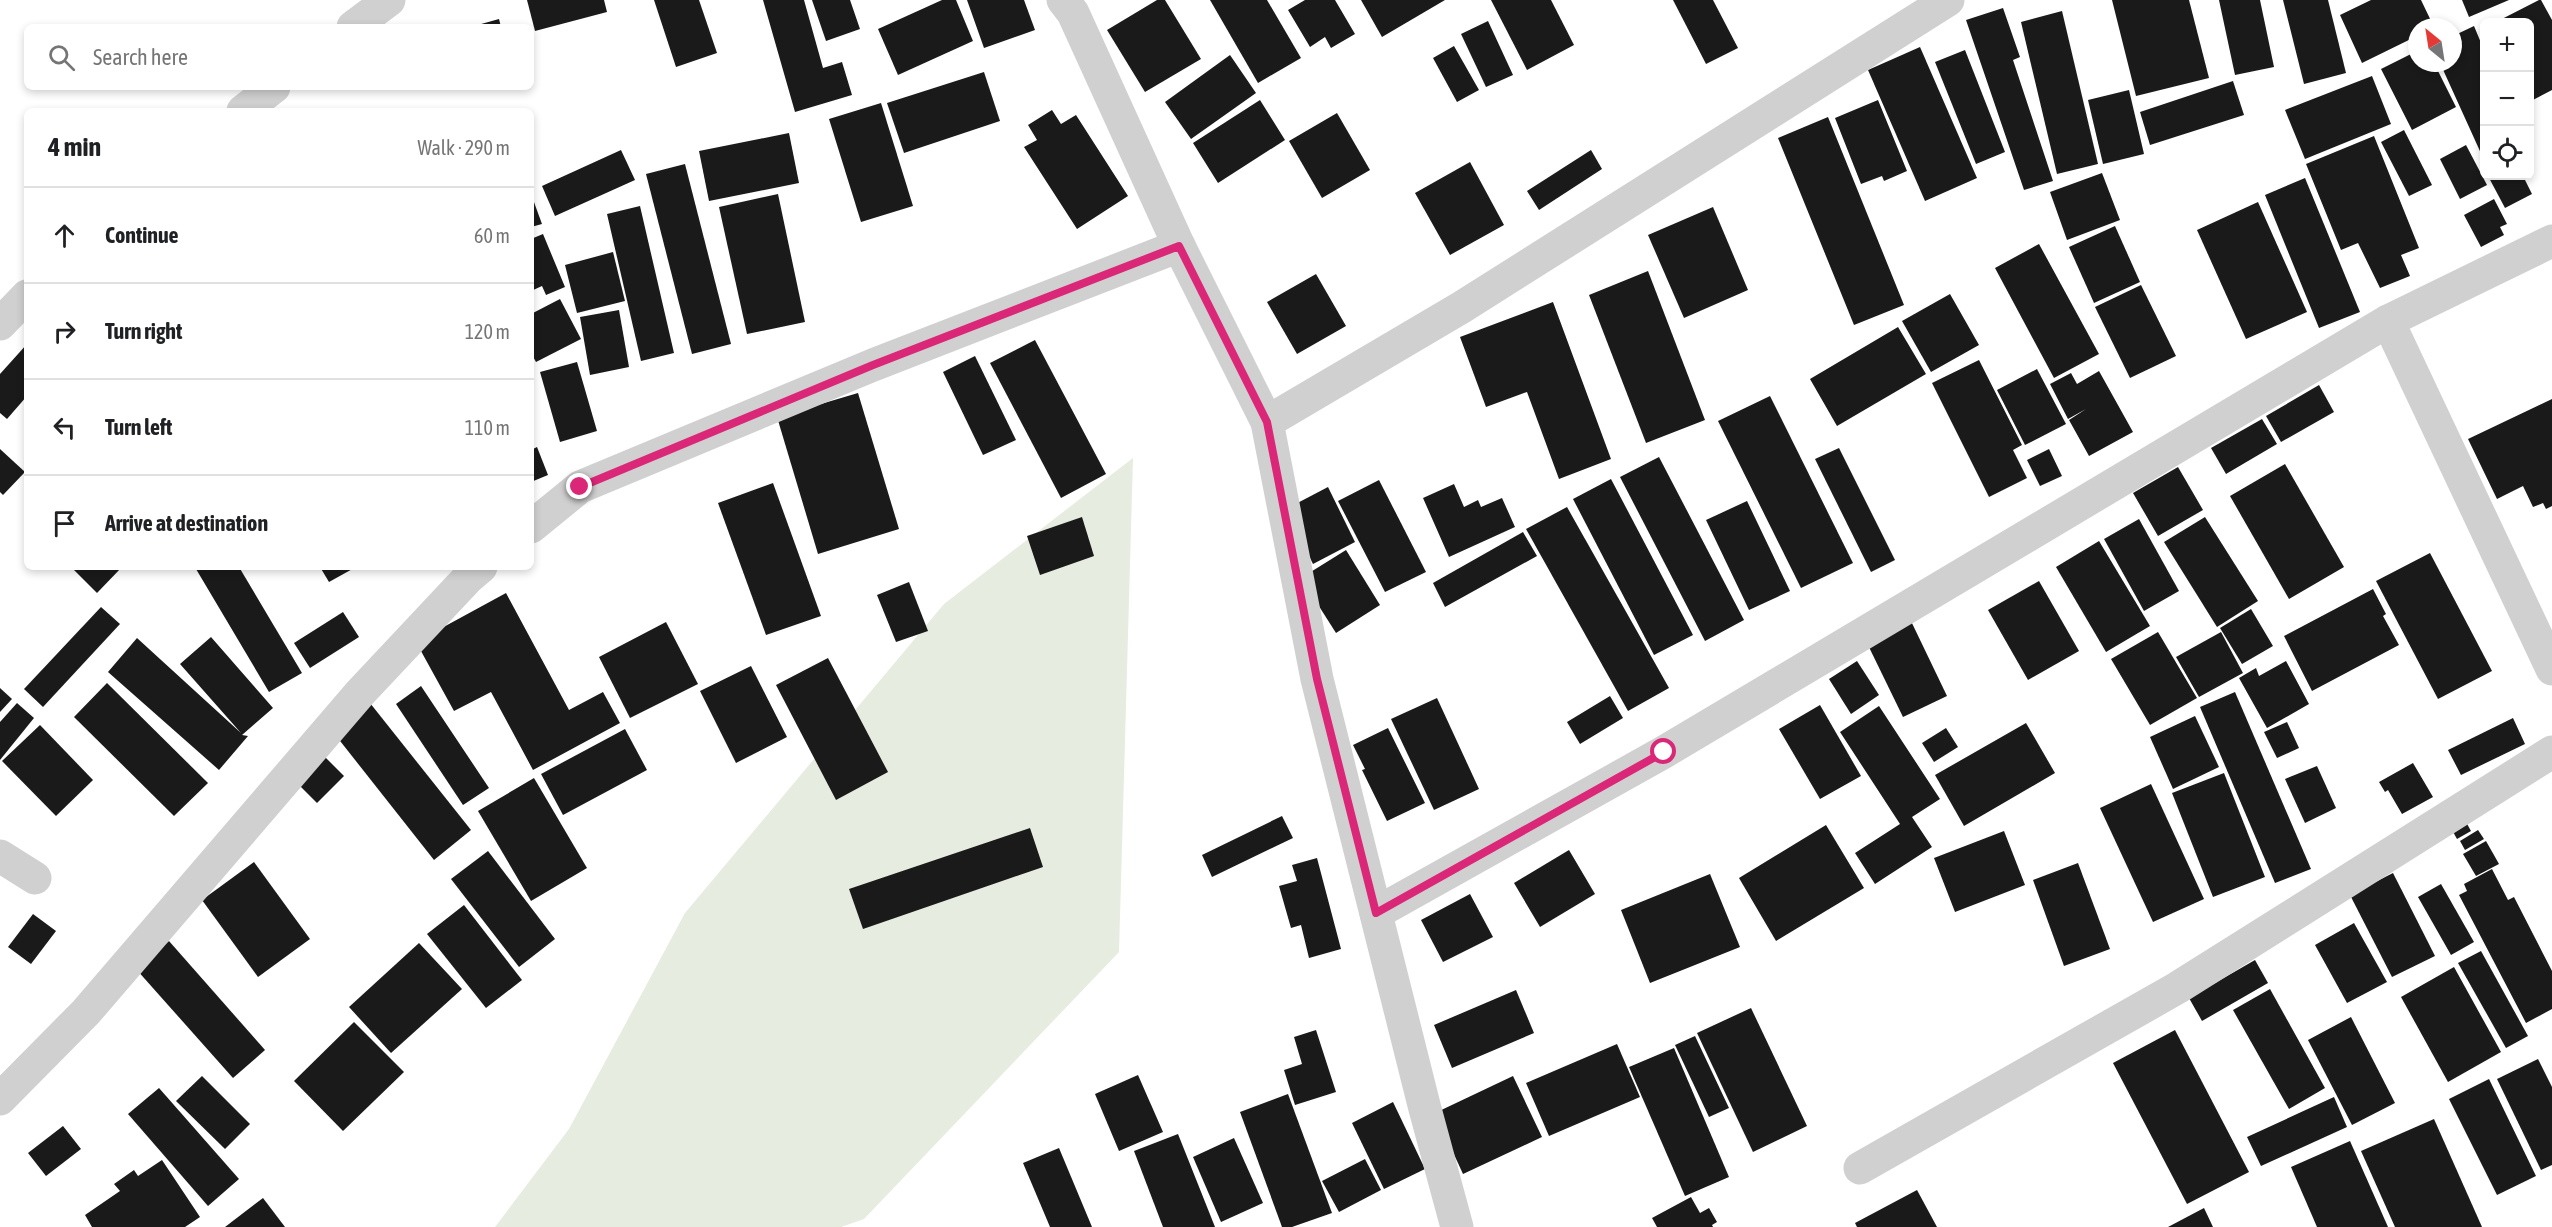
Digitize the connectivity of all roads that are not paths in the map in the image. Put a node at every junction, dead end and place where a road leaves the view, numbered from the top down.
1 (389, 0) edge
2 (1948, 0) edge
3 (1076, 4) edge
4 (357, 24) edge
5 (270, 90) edge
6 (247, 108) edge
7 (2552, 241) edge
8 (1179, 246) junction
9 (24, 299) edge
10 (2388, 321) junction
11 (0, 324) edge
12 (1267, 422) junction
13 (534, 524) edge
14 (477, 570) edge
15 (2552, 669) edge
16 (2552, 752) edge
17 (0, 856) edge
18 (35, 878) dead end
19 (1376, 913) junction
20 (0, 1099) edge
21 (1860, 1167) dead end
22 (1457, 1227) edge

1 - 4 street
2 - 12 street
3 - 8 street
5 - 6 street
7 - 10 street
8 - 12 street
8 - 13 street
9 - 11 street
10 - 15 street
10 - 19 street
12 - 19 street
14 - 20 street
16 - 21 street
17 - 18 street
19 - 22 street

